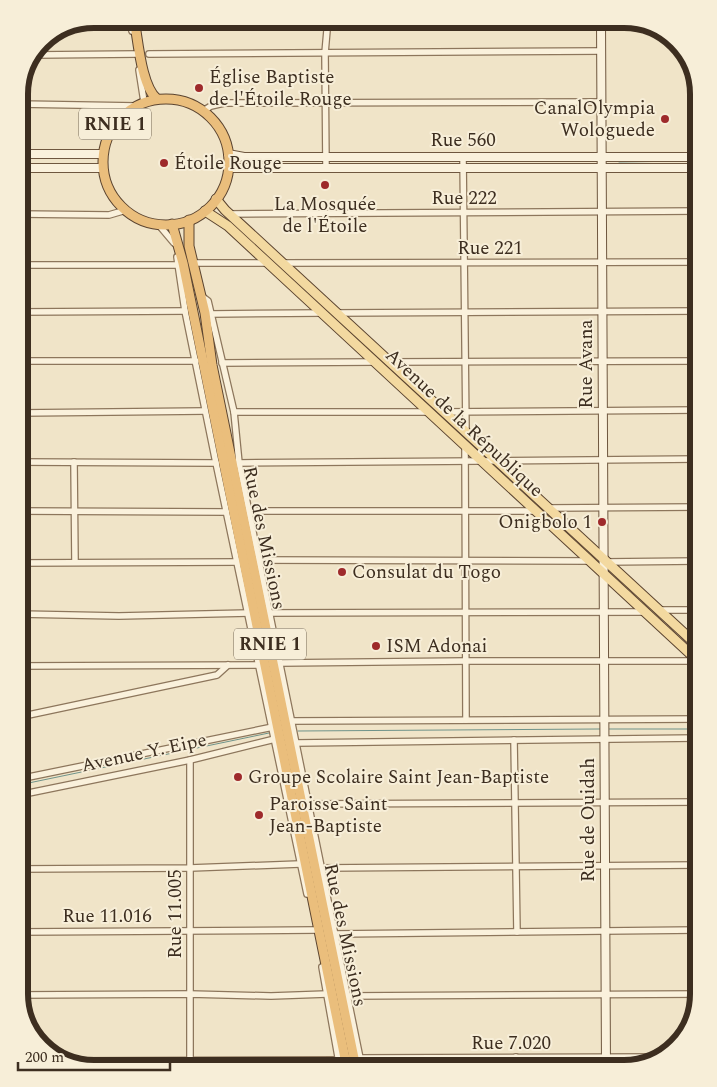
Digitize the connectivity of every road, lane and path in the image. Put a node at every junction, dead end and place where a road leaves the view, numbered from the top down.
1 (131, 28) edge
2 (136, 28) edge
3 (327, 28) edge
4 (601, 28) edge
5 (601, 51) junction
6 (325, 53) junction
7 (137, 54) junction
8 (149, 54) dead end
9 (41, 55) edge
10 (157, 99) junction
11 (602, 102) junction
12 (28, 104) edge
13 (141, 104) junction
14 (326, 104) junction
15 (203, 112) junction
16 (28, 154) edge
17 (103, 154) junction
18 (228, 154) junction
19 (326, 156) junction
20 (463, 157) junction
21 (690, 157) edge
22 (603, 158) junction
23 (326, 167) junction
24 (463, 167) junction
25 (28, 168) edge
26 (103, 168) junction
27 (228, 168) junction
28 (690, 168) edge
29 (603, 169) junction
30 (216, 199) junction
31 (126, 210) junction
32 (205, 211) junction
33 (690, 211) edge
34 (603, 212) junction
35 (464, 213) junction
36 (28, 214) edge
37 (229, 214) junction
38 (189, 220) junction
39 (158, 224) junction
40 (172, 224) junction
41 (603, 262) junction
42 (690, 262) edge
43 (193, 263) junction
44 (268, 263) junction
45 (283, 263) junction
46 (464, 263) junction
47 (28, 264) edge
48 (179, 265) junction
49 (200, 295) junction
50 (185, 311) junction
51 (690, 311) edge
52 (28, 312) edge
53 (464, 312) junction
54 (603, 312) junction
55 (321, 313) junction
56 (336, 313) junction
57 (211, 314) junction
58 (196, 361) junction
59 (602, 361) junction
60 (690, 361) edge
61 (28, 362) edge
62 (374, 362) junction
63 (389, 362) junction
64 (465, 362) junction
65 (222, 363) junction
66 (602, 410) junction
67 (690, 410) edge
68 (205, 411) junction
69 (234, 412) junction
70 (431, 412) junction
71 (442, 412) junction
72 (465, 412) junction
73 (28, 413) edge
74 (466, 433) junction
75 (465, 444) junction
76 (465, 460) junction
77 (602, 460) junction
78 (690, 460) edge
79 (484, 461) junction
80 (496, 461) junction
81 (28, 462) edge
82 (74, 462) junction
83 (216, 462) junction
84 (239, 463) junction
85 (690, 507) edge
86 (546, 508) junction
87 (602, 508) junction
88 (535, 510) junction
89 (249, 511) junction
90 (466, 511) junction
91 (28, 512) edge
92 (74, 512) junction
93 (226, 512) junction
94 (259, 560) junction
95 (604, 560) junction
96 (590, 561) junction
97 (690, 561) edge
98 (28, 562) edge
99 (75, 562) junction
100 (237, 562) junction
101 (466, 562) junction
102 (602, 572) junction
103 (657, 610) junction
104 (690, 610) edge
105 (603, 612) junction
106 (645, 612) junction
107 (250, 613) junction
108 (266, 613) junction
109 (466, 613) junction
110 (28, 614) edge
111 (690, 639) edge
112 (690, 654) edge
113 (466, 661) junction
114 (690, 661) edge
115 (603, 662) junction
116 (280, 663) junction
117 (258, 665) junction
118 (28, 666) edge
119 (228, 666) junction
120 (28, 715) edge
121 (604, 719) junction
122 (690, 719) edge
123 (291, 720) junction
124 (466, 720) junction
125 (273, 727) junction
126 (690, 738) edge
127 (275, 739) junction
128 (604, 739) junction
129 (514, 740) junction
130 (296, 743) junction
131 (190, 760) junction
132 (28, 776) edge
133 (28, 792) edge
134 (604, 802) junction
135 (690, 802) edge
136 (516, 803) junction
137 (309, 804) junction
138 (300, 864) junction
139 (690, 865) edge
140 (517, 866) junction
141 (605, 866) junction
142 (190, 868) junction
143 (322, 868) junction
144 (28, 869) edge
145 (316, 930) junction
146 (690, 930) edge
147 (190, 931) junction
148 (605, 931) junction
149 (28, 932) edge
150 (517, 932) junction
151 (335, 934) junction
152 (190, 994) junction
153 (327, 994) junction
154 (606, 994) junction
155 (690, 994) edge
156 (28, 995) edge
157 (348, 996) junction
158 (606, 1057) junction
159 (640, 1057) edge
160 (360, 1058) joint
161 (516, 1058) joint
162 (190, 1059) edge
163 (345, 1059) edge
164 (354, 1059) edge
165 (338, 1060) edge

1 - 7 street
2 - 10 highway, RNIE 1
3 - 6 street
4 - 5 main road, Rue Avana
5 - 6 street
5 - 11 main road, Rue Avana
6 - 8 street
6 - 14 street
7 - 9 street
7 - 13 street
10 - 13 highway, RNIE 1
10 - 15 highway, RNIE 1
11 - 14 street
11 - 22 main road, Rue Avana
12 - 13 street
13 - 17 highway, RNIE 1
14 - 15 street
14 - 19 street
15 - 18 highway, RNIE 1
16 - 17 main road
17 - 26 highway, RNIE 1
18 - 19 main road, Rue 560
18 - 27 highway, RNIE 1
19 - 20 main road, Rue 560
19 - 23 street
20 - 22 main road, Rue 560
20 - 24 street
21 - 22 main road, Rue 560
22 - 29 main road, Rue Avana
23 - 24 main road, Rue 560
23 - 27 main road, Rue 560
24 - 29 main road, Rue 560
24 - 35 street
25 - 26 main road
26 - 31 highway, RNIE 1
27 - 30 highway, RNIE 1
28 - 29 main road, Rue 560
29 - 34 main road, Rue Avana
30 - 32 highway, RNIE 1
30 - 37 main road, Avenue de la République
31 - 36 street
31 - 39 highway, RNIE 1
32 - 38 highway, RNIE 1
32 - 44 main road, Avenue de la République
33 - 34 street, Rue 222
34 - 35 street, Rue 222
34 - 41 main road, Rue Avana
35 - 37 street, Rue 222
35 - 46 street
37 - 45 main road, Avenue de la République
38 - 40 highway, RNIE 1
38 - 43 highway, Rue des Missions / RNIE 1
39 - 40 highway, RNIE 1
39 - 48 street
40 - 107 highway, Rue des Missions / RNIE 1
41 - 42 street, Rue 221
41 - 46 street, Rue 221
41 - 54 main road, Rue Avana
43 - 44 street
43 - 49 highway, Rue des Missions / RNIE 1
44 - 55 main road, Avenue de la République
45 - 46 street, Rue 221
45 - 56 main road, Avenue de la République
46 - 53 street
47 - 48 street
48 - 50 street
49 - 57 street
49 - 108 highway, Rue des Missions / RNIE 1
50 - 52 street
50 - 58 street
51 - 54 street
53 - 54 street
53 - 56 street
53 - 64 street
54 - 59 main road, Rue Avana
55 - 57 street
55 - 62 main road, Avenue de la République
56 - 63 main road, Avenue de la République
57 - 65 street
58 - 61 street
58 - 68 street
59 - 60 street
59 - 64 street
59 - 66 main road, Rue Avana
62 - 65 street
62 - 70 main road, Avenue de la République
63 - 64 street
63 - 71 main road, Avenue de la République
64 - 72 street
65 - 69 street
66 - 67 street
66 - 72 street
66 - 77 main road, Rue Avana
68 - 73 street
68 - 83 street
69 - 70 street
69 - 84 street
70 - 75 main road, Avenue de la République
71 - 72 street
71 - 74 main road, Avenue de la République
72 - 74 street
74 - 80 main road, Avenue de la République
75 - 76 street
75 - 79 main road, Avenue de la République
76 - 79 street
76 - 84 street
76 - 90 street
77 - 78 street
77 - 80 street
77 - 87 main road, Rue Avana
79 - 80 street
79 - 88 main road, Avenue de la République
80 - 86 main road, Avenue de la République
81 - 82 street
82 - 83 street
82 - 92 street
83 - 93 street
84 - 89 street
85 - 87 street
86 - 87 street
86 - 95 main road, Avenue de la République
87 - 95 main road, Rue Avana
88 - 90 street
88 - 96 main road, Avenue de la République
89 - 90 street
89 - 94 street
90 - 101 street
91 - 92 street
92 - 93 street
92 - 99 street
93 - 100 street
94 - 101 street
94 - 108 street
95 - 97 street
95 - 102 main road, Rue Avana
95 - 103 main road, Avenue de la République
96 - 101 street
96 - 102 main road, Avenue de la République
98 - 99 street
99 - 100 street
100 - 107 street
101 - 109 street
102 - 105 main road, Rue de Ouidah
102 - 106 main road, Avenue de la République
103 - 104 street
103 - 111 main road, Avenue de la République
105 - 106 street
105 - 109 street
105 - 115 main road, Rue de Ouidah
106 - 112 main road, Avenue de la République
107 - 108 street
107 - 110 street
107 - 117 street
107 - 163 highway, Rue des Missions / RNIE 1
108 - 109 street
108 - 116 street
108 - 164 highway, Rue des Missions / RNIE 1
109 - 113 street
113 - 115 street
113 - 116 street
113 - 124 street
114 - 115 street
115 - 121 main road, Rue de Ouidah
116 - 123 street
117 - 119 street
117 - 125 street
118 - 119 street
119 - 120 street
121 - 122 street
121 - 124 street
121 - 128 main road, Rue de Ouidah
123 - 124 street
123 - 130 street
125 - 127 street
125 - 132 street, Avenue Y. Eipe
126 - 128 street
127 - 131 street, Avenue Y. Eipe
127 - 138 street
128 - 129 street
128 - 134 main road, Rue de Ouidah
129 - 130 street
129 - 136 street
130 - 137 street
131 - 133 street, Avenue Y. Eipe
131 - 142 street, Rue 11.005
134 - 135 street
134 - 136 street
134 - 141 main road, Rue de Ouidah
136 - 137 street
136 - 140 street
137 - 143 street
138 - 142 street
138 - 145 street
139 - 141 street
140 - 141 street
140 - 143 street
140 - 150 street
141 - 148 main road, Rue de Ouidah
142 - 144 street
142 - 147 street, Rue 11.005
143 - 151 street
145 - 147 street, Rue 11.016
145 - 153 street
146 - 148 street
147 - 149 street, Rue 11.016
147 - 152 street, Rue 11.005
148 - 150 street
148 - 154 main road, Rue de Ouidah
150 - 151 street
151 - 157 street
152 - 153 street
152 - 156 street
152 - 162 street, Rue 11.005
153 - 165 street
154 - 155 street
154 - 157 street
154 - 158 main road, Rue de Ouidah
157 - 160 street
158 - 159 street, Rue 7.020
158 - 161 street, Rue 7.020
160 - 161 street, Rue 7.020

